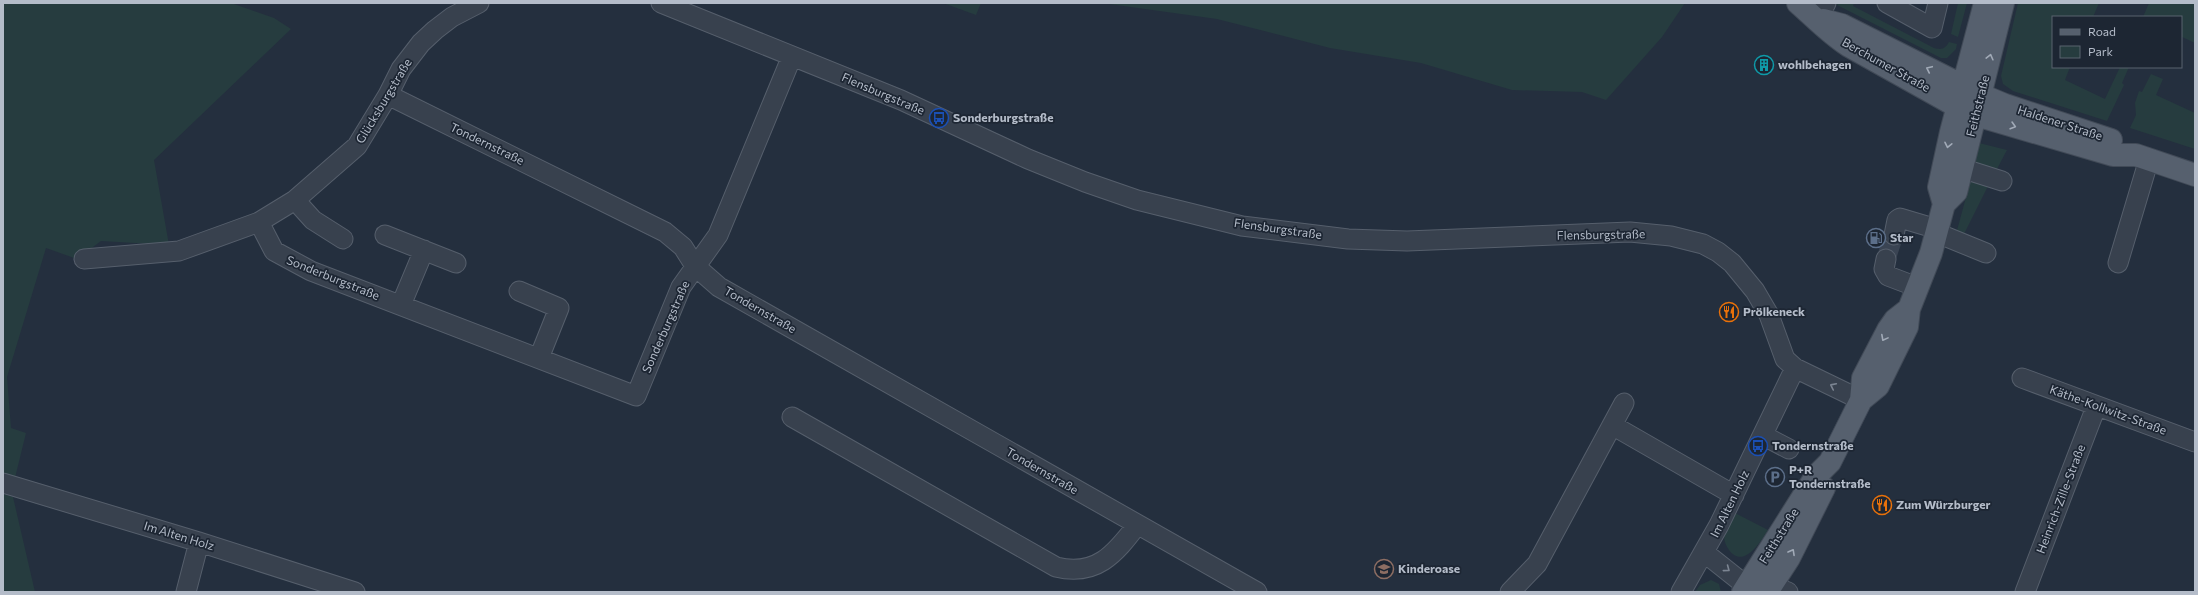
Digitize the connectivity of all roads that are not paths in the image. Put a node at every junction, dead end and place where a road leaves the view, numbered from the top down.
1 (479, 3) edge
2 (661, 3) edge
3 (1798, 3) edge
4 (1887, 3) edge
5 (1938, 3) edge
6 (1985, 3) edge
7 (2003, 3) edge
8 (1822, 11) edge
9 (792, 56) junction
10 (388, 95) junction
11 (1970, 101) junction
12 (2143, 157) junction
13 (1962, 168) junction
14 (2195, 175) edge
15 (2002, 181) dead end
16 (296, 200) junction
17 (1944, 204) junction
18 (259, 222) junction
19 (1937, 231) junction
20 (385, 235) dead end
21 (1894, 235) tunnel mouth
22 (343, 239) dead end
23 (424, 250) junction
24 (1986, 253) dead end
25 (84, 259) dead end
26 (1886, 259) tunnel mouth
27 (456, 263) dead end
28 (2118, 263) dead end
29 (695, 266) junction
30 (1917, 287) junction
31 (519, 291) dead end
32 (401, 305) junction
33 (539, 358) junction
34 (1795, 368) junction
35 (2022, 378) dead end
36 (1861, 400) junction
37 (1624, 404) dead end
38 (2096, 407) junction
39 (792, 417) dead end
40 (1612, 425) junction
41 (1764, 436) junction
42 (2195, 442) edge
43 (1789, 449) dead end
44 (3, 483) edge
45 (1734, 495) junction
46 (1137, 525) junction
47 (198, 542) junction
48 (1705, 553) junction
49 (1762, 590) edge
50 (186, 592) edge
51 (355, 592) edge
52 (1257, 592) edge
53 (1510, 592) edge
54 (1681, 592) edge
55 (2025, 592) edge

1 - 10 street, Glücksburgstraße
2 - 9 street, Flensburgstraße
3 - 8 main road, Berchumer Straße
4 - 5 street
6 - 11 main road, Feithstraße
11 -> 7 main road, Feithstraße
8 - 11 main road, Berchumer Straße
9 - 29 street, Sonderburgstraße
9 - 34 street, Flensburgstraße
10 - 16 street, Glücksburgstraße
10 - 29 street, Tondernstraße
11 - 12 main road, Haldener Straße
11 - 13 main road, Feithstraße
11 -> 17 main road, Feithstraße
12 - 14 main road, Haldener Straße
12 - 28 street
13 - 15 street
13 - 17 main road, Feithstraße
16 - 18 street, Glücksburgstraße
16 - 22 street
17 - 19 main road, Feithstraße
18 - 25 street, Glücksburgstraße
18 - 32 street, Sonderburgstraße
19 - 21 street
19 - 24 street
19 - 30 main road, Feithstraße
20 - 23 street
23 - 27 street
23 - 32 street
26 - 30 street
29 - 33 street, Sonderburgstraße
29 - 46 street, Tondernstraße
30 - 36 main road, Feithstraße
31 - 33 street
32 - 33 street, Sonderburgstraße
36 -> 34 street, Flensburgstraße
34 - 41 street, Im Alten Holz
35 - 38 street, Käthe-Kollwitz-Straße
36 - 49 main road, Feithstraße
37 - 40 street
38 - 42 street, Käthe-Kollwitz-Straße
38 - 55 street, Heinrich-Zille-Straße
39 - 46 street
40 - 45 street
40 - 53 street
41 - 43 street
41 - 45 street, Im Alten Holz
44 - 47 street, Im Alten Holz
45 - 48 street, Im Alten Holz
46 - 52 street, Tondernstraße
47 - 50 street
47 - 51 street, Im Alten Holz
48 -> 49 street
48 - 54 street, Im Alten Holz

